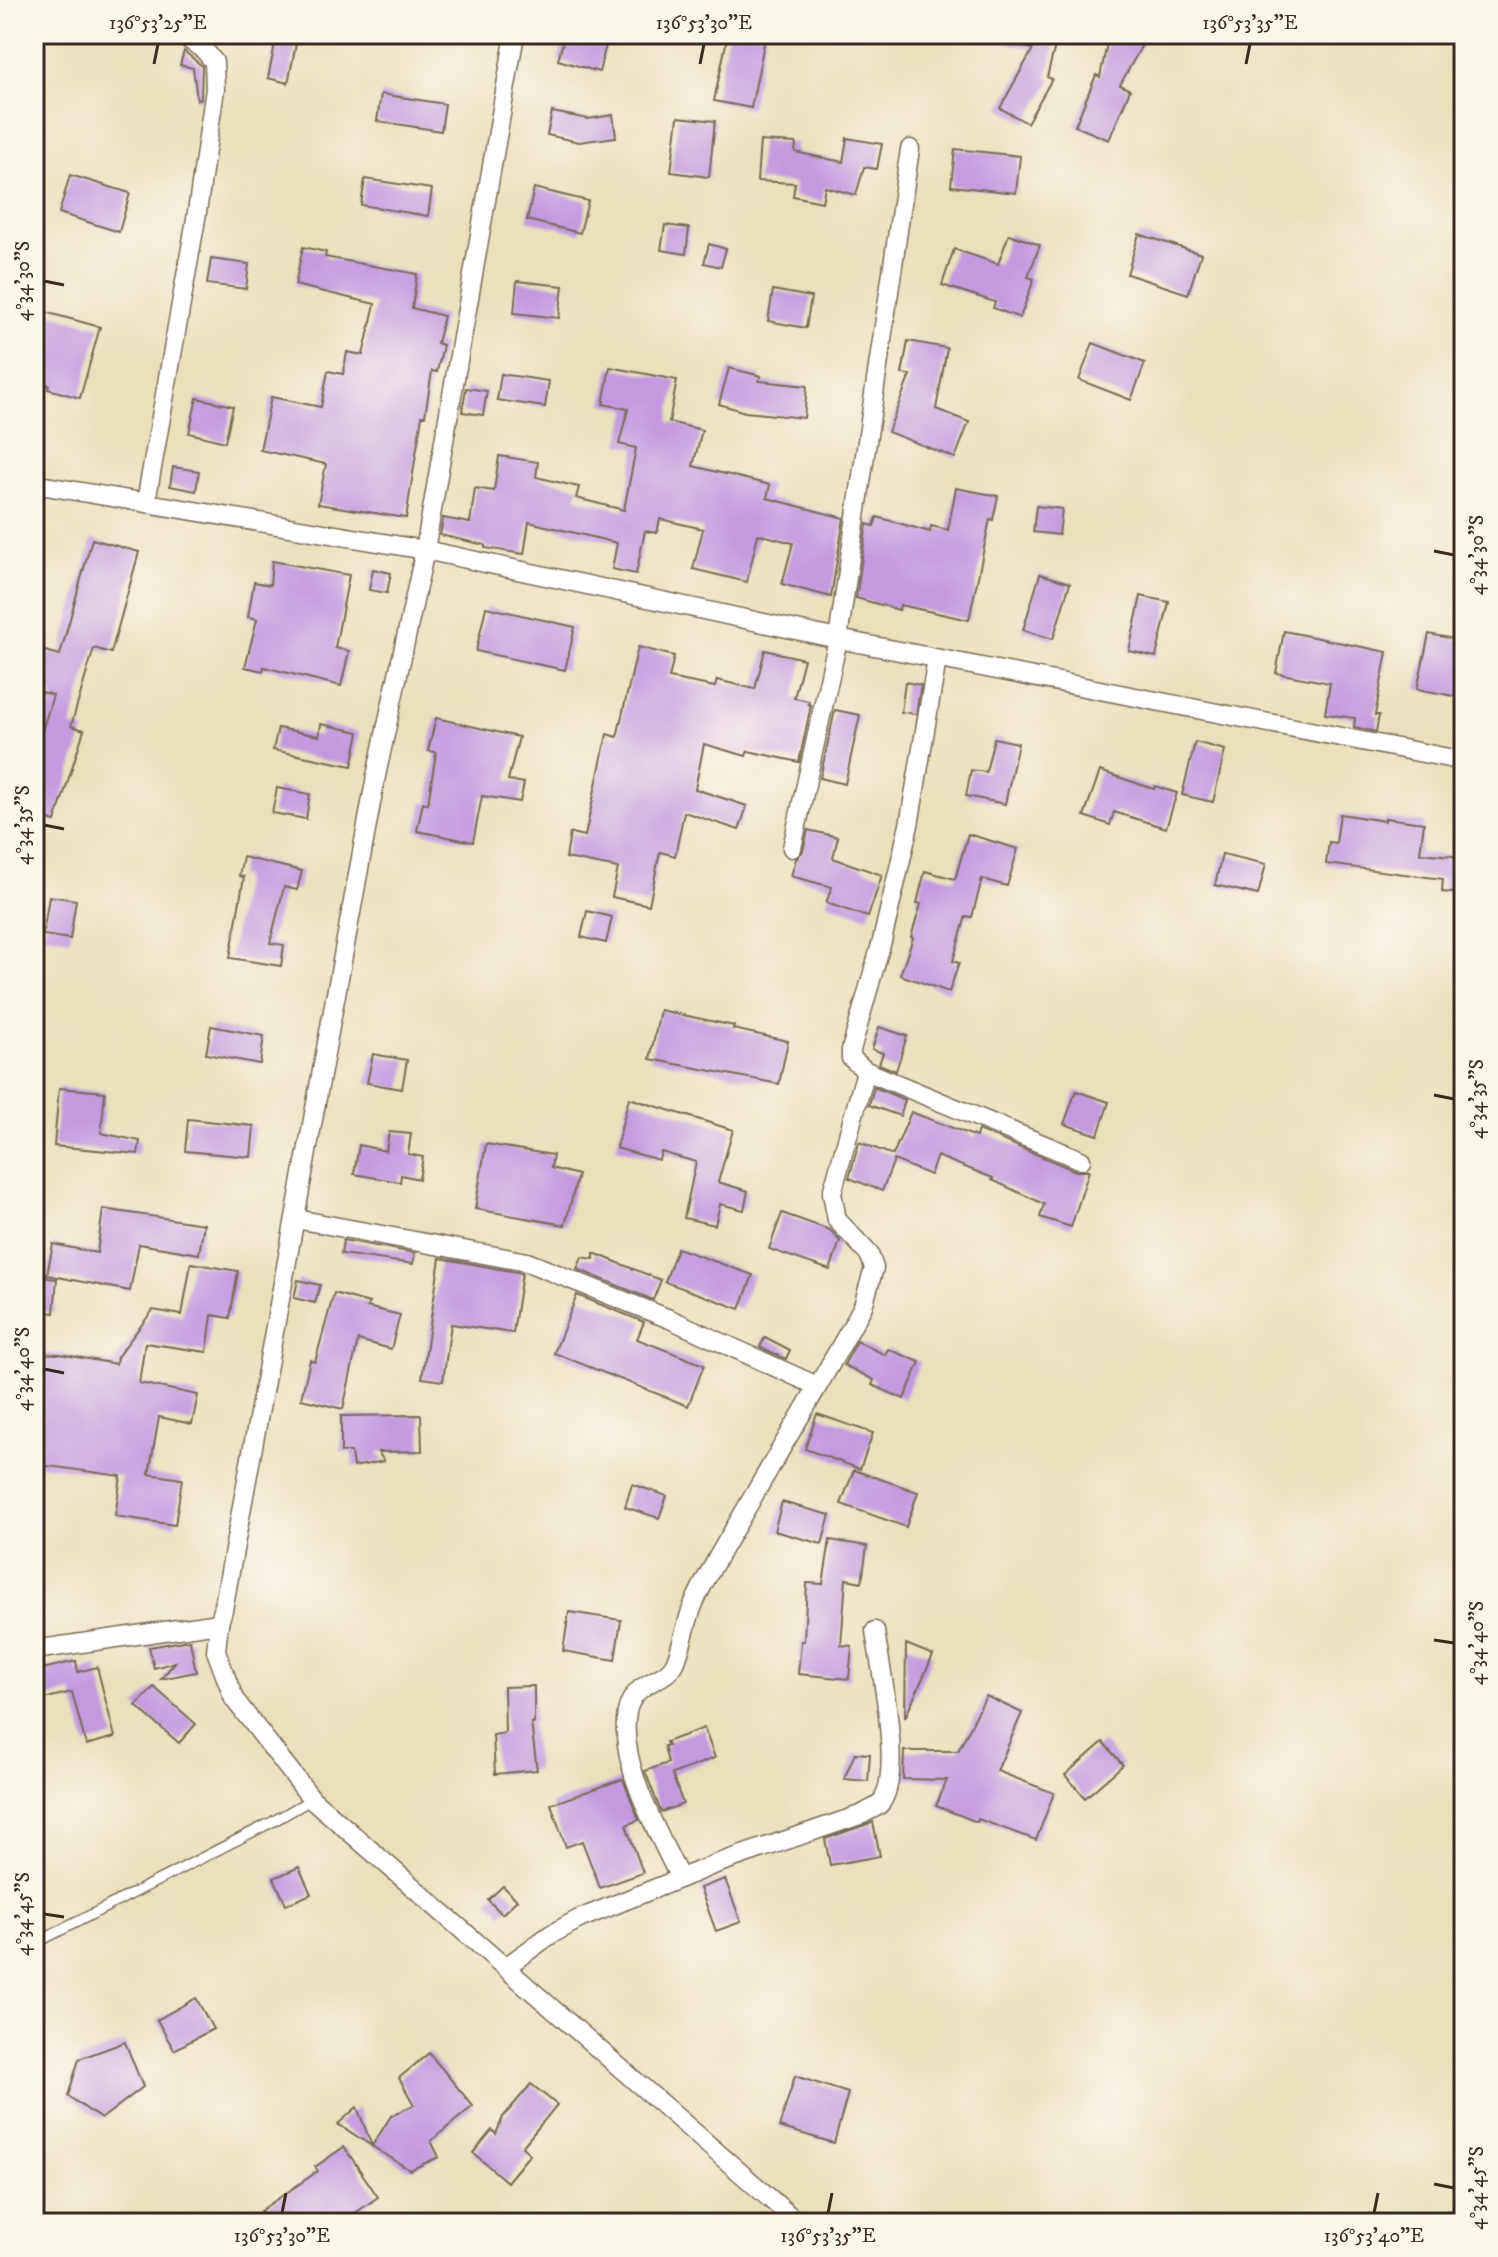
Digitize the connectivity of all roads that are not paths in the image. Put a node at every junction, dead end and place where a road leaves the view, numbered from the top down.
1 (181, 34) edge
2 (515, 34) edge
3 (910, 149) dead end
4 (34, 484) edge
5 (146, 502) junction
6 (425, 550) junction
7 (838, 639) junction
8 (937, 659) junction
9 (1464, 761) edge
10 (792, 848) dead end
11 (866, 1071) junction
12 (1081, 1160) dead end
13 (296, 1219) junction
14 (817, 1386) junction
15 (219, 1623) junction
16 (875, 1631) dead end
17 (34, 1650) edge
18 (312, 1799) junction
19 (680, 1878) junction
20 (34, 1944) edge
21 (507, 1966) junction
22 (798, 2223) edge

1 - 5 street
2 - 6 street
3 - 7 street
4 - 5 street
5 - 6 street
6 - 7 street
6 - 13 street
7 - 8 street
7 - 10 street
8 - 9 street
8 - 11 street
11 - 12 street
11 - 14 street
13 - 14 street
13 - 15 street
14 - 19 street
15 - 17 street
15 - 18 street
16 - 19 street
18 - 20 lane
18 - 21 street
19 - 21 street
21 - 22 street

